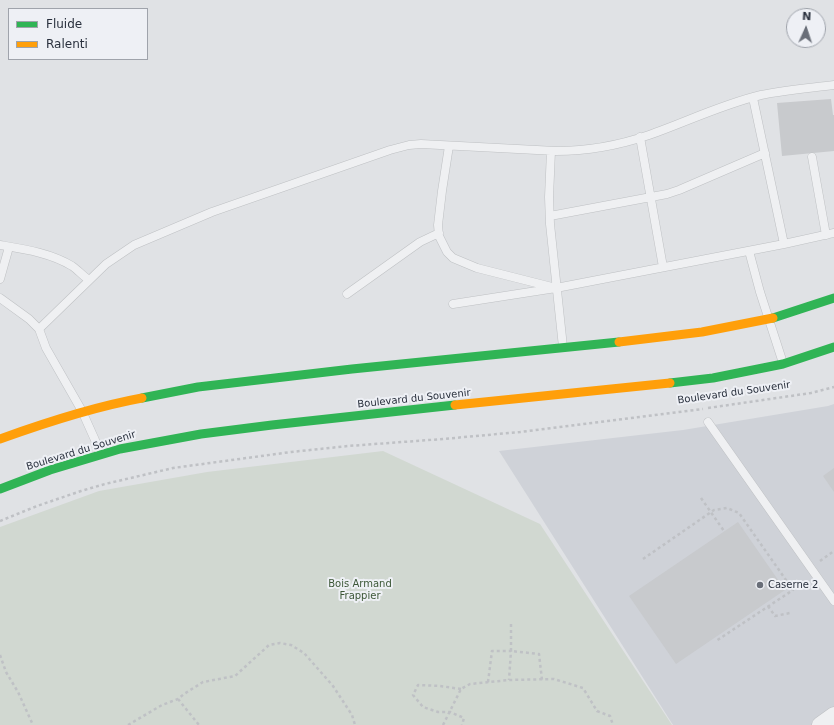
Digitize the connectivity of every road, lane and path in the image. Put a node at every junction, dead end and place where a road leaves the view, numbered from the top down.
1 (834, 85) edge
2 (753, 98) junction
3 (640, 137) junction
4 (449, 146) junction
5 (551, 151) junction
6 (765, 152) junction
7 (812, 157) dead end
8 (651, 198) junction
9 (550, 216) junction
10 (439, 232) junction
11 (830, 234) edge
12 (784, 244) junction
13 (0, 245) edge
14 (9, 247) junction
15 (749, 251) junction
16 (663, 267) junction
17 (0, 279) edge
18 (89, 280) junction
19 (556, 288) junction
20 (347, 294) dead end
21 (0, 298) edge
22 (834, 298) edge
23 (453, 304) dead end
24 (768, 319) junction
25 (39, 329) junction
26 (834, 347) edge
27 (563, 348) junction
28 (783, 364) junction
29 (834, 387) edge
30 (82, 412) junction
31 (708, 422) dead end
32 (0, 439) edge
33 (100, 455) junction
34 (0, 489) edge
35 (701, 498) dead end
36 (711, 513) junction
37 (0, 521) edge
38 (724, 531) dead end
39 (834, 551) edge
40 (825, 558) dead end
41 (643, 559) dead end
42 (774, 597) dead end
43 (776, 600) junction
44 (834, 601) edge
45 (768, 606) junction
46 (790, 613) dead end
47 (511, 624) dead end
48 (716, 641) dead end
49 (511, 651) junction
50 (0, 655) edge
51 (509, 680) junction
52 (542, 680) junction
53 (488, 682) junction
54 (461, 689) junction
55 (178, 699) junction
56 (450, 712) junction
57 (834, 715) edge
58 (33, 725) edge
59 (128, 725) edge
60 (199, 725) edge
61 (355, 725) edge
62 (443, 725) edge
63 (462, 725) edge
64 (613, 725) edge
65 (820, 725) edge

1 - 2 lane
2 - 3 lane
2 - 6 lane
3 - 5 lane
3 - 8 lane
4 - 5 lane
4 - 10 lane
4 - 18 lane
5 - 9 lane
6 - 8 lane
6 - 12 lane
7 - 11 lane
8 - 9 lane
8 - 16 lane
9 - 19 lane
10 - 19 lane
10 - 20 lane
11 - 12 lane
12 - 15 lane
13 - 14 lane
14 - 17 lane
14 - 18 lane
15 - 16 lane
15 - 24 lane
16 - 19 lane
18 - 25 lane
19 - 23 lane
19 - 27 lane
21 - 25 lane
22 - 24 street
24 - 27 street
24 - 28 lane
25 - 30 lane
26 - 28 street, Boulevard du Souvenir
27 - 30 street
28 - 33 street, Boulevard du Souvenir
29 - 37 path, Boulevard du Souvenir
30 - 32 street
30 - 33 lane
31 - 44 lane
33 - 34 street, Boulevard du Souvenir
35 - 36 path
36 - 38 path
36 - 41 path
36 - 43 path
39 - 40 path
42 - 43 path
43 - 45 path
45 - 46 path
45 - 48 path
47 - 49 path
49 - 51 path
49 - 52 path
49 - 53 path
50 - 58 path
51 - 52 path
51 - 53 path
52 - 64 path
53 - 54 path
54 - 56 path
54 - 56 path
55 - 59 path
55 - 60 path
55 - 61 path
56 - 62 path
56 - 63 path
57 - 65 street

